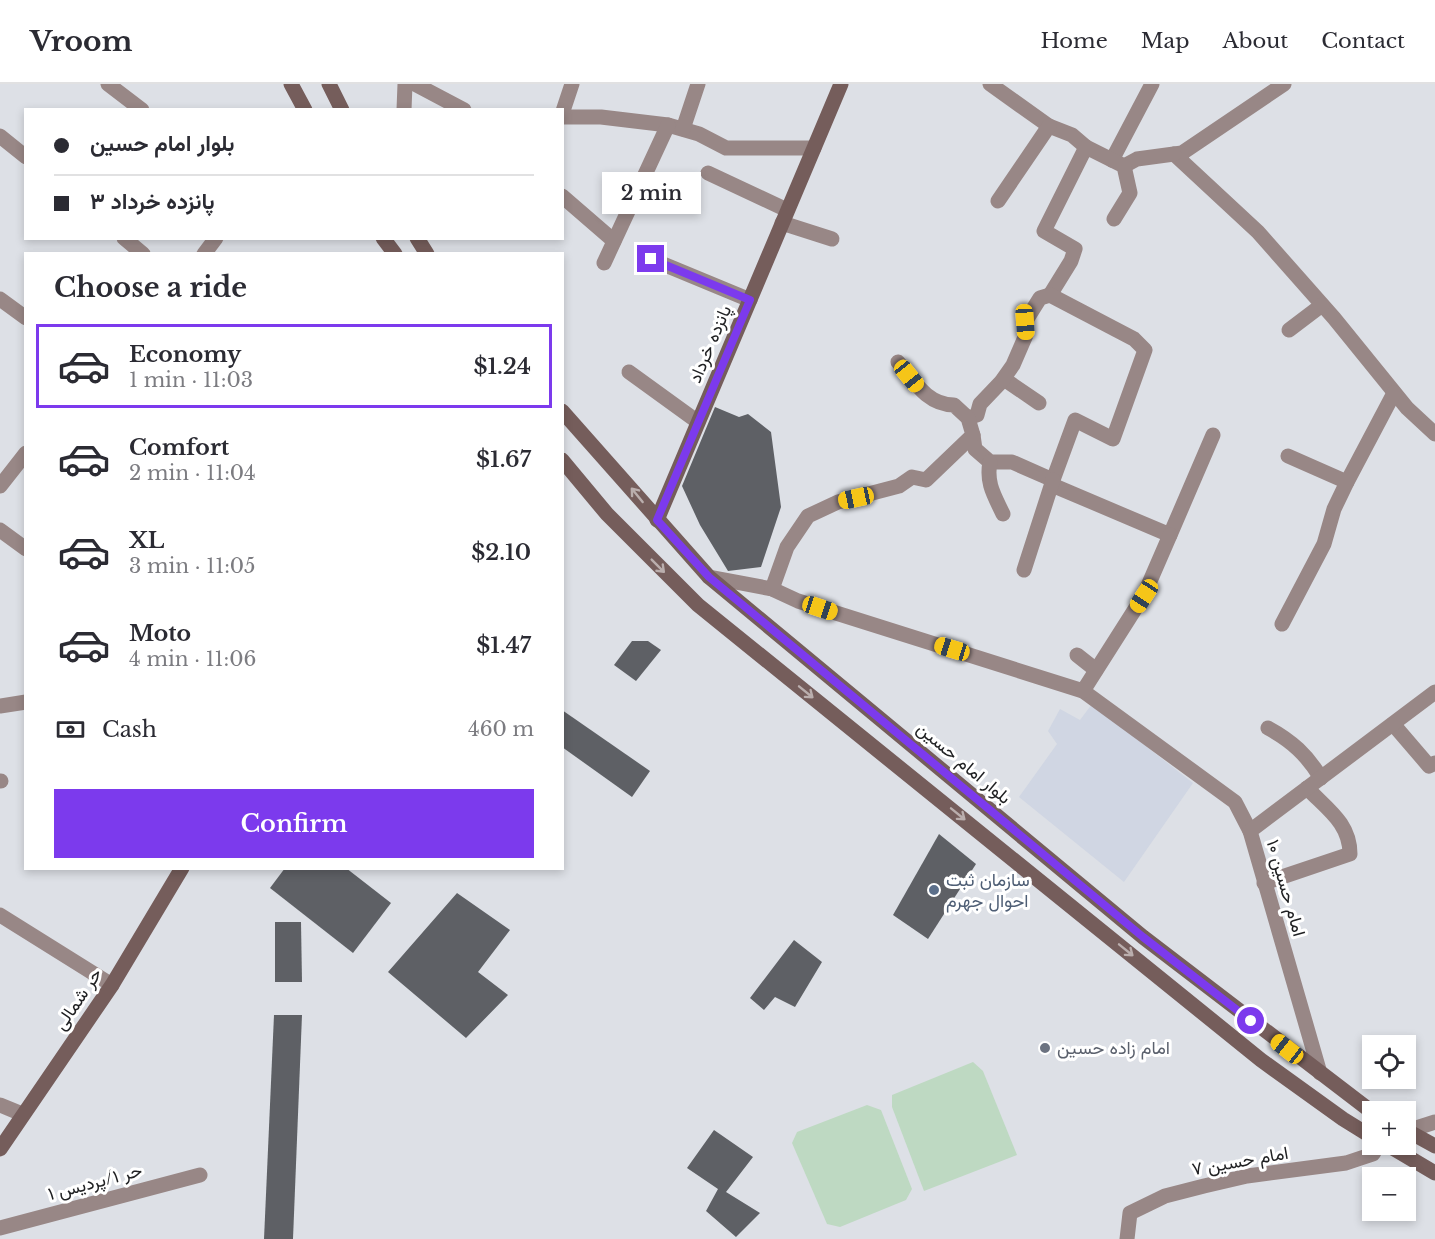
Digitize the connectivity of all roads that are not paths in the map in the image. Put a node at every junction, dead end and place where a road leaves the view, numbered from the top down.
1 (108, 84) edge
2 (291, 84) edge
3 (328, 84) edge
4 (405, 84) edge
5 (415, 84) edge
6 (572, 84) edge
7 (698, 84) edge
8 (841, 84) edge
9 (990, 84) edge
10 (1152, 84) edge
11 (1284, 84) edge
12 (139, 108) edge
13 (304, 108) edge
14 (341, 108) edge
15 (404, 108) edge
16 (460, 108) edge
17 (564, 110) edge
18 (564, 116) edge
19 (668, 125) junction
20 (1049, 126) junction
21 (683, 129) junction
22 (0, 136) edge
23 (1086, 147) junction
24 (814, 148) junction
25 (1174, 154) junction
26 (24, 155) edge
27 (1118, 163) junction
28 (708, 173) dead end
29 (564, 198) edge
30 (998, 201) dead end
31 (785, 217) junction
32 (1114, 219) dead end
33 (832, 239) dead end
34 (126, 240) edge
35 (614, 241) junction
36 (140, 252) edge
37 (651, 259) dead end
38 (604, 263) dead end
39 (1050, 295) junction
40 (0, 299) edge
41 (750, 300) junction
42 (1322, 305) junction
43 (24, 317) edge
44 (1289, 330) dead end
45 (898, 363) dead end
46 (628, 372) dead end
47 (1004, 379) junction
48 (1394, 393) junction
49 (1039, 404) dead end
50 (564, 413) edge
51 (968, 418) junction
52 (698, 422) junction
53 (1435, 434) edge
54 (973, 435) junction
55 (1213, 435) dead end
56 (24, 456) edge
57 (1288, 456) dead end
58 (564, 462) edge
59 (990, 462) junction
60 (1347, 482) junction
61 (1052, 483) junction
62 (0, 486) edge
63 (1003, 514) dead end
64 (657, 520) junction
65 (0, 530) edge
66 (1170, 535) junction
67 (24, 548) edge
68 (1024, 570) dead end
69 (709, 577) junction
70 (772, 589) junction
71 (1282, 624) dead end
72 (1077, 655) dead end
73 (1096, 670) junction
74 (1083, 691) junction
75 (1435, 692) edge
76 (24, 702) edge
77 (0, 706) edge
78 (1393, 724) junction
79 (1268, 728) dead end
80 (1435, 763) edge
81 (1321, 778) junction
82 (1307, 788) junction
83 (1250, 831) junction
84 (181, 870) edge
85 (1264, 883) junction
86 (1115, 913) junction
87 (0, 915) edge
88 (1103, 931) junction
89 (112, 985) junction
90 (1320, 1074) junction
91 (0, 1105) edge
92 (1362, 1105) edge
93 (22, 1114) junction
94 (1435, 1122) edge
95 (1416, 1128) edge
96 (1362, 1131) edge
97 (1416, 1136) edge
98 (1435, 1146) edge
99 (0, 1149) edge
100 (1370, 1155) edge
101 (1405, 1155) edge
102 (1435, 1173) edge
103 (200, 1174) dead end
104 (0, 1228) edge
105 (1127, 1238) edge

1 - 12 street
2 - 13 main road
3 - 14 main road
4 - 15 street
5 - 16 street
6 - 17 street
7 - 21 street
8 - 24 main road, پانزده خرداد
9 - 20 street
10 - 27 street
11 - 25 street
18 - 19 street
19 - 21 street
19 - 35 street
20 - 23 street
20 - 30 street
21 - 24 street
22 - 26 street
23 - 27 street
23 - 39 street
24 - 31 main road, پانزده خرداد
25 - 27 street
25 - 42 street
27 - 32 street
28 - 31 street
29 - 35 street
31 - 33 street
31 - 41 main road, پانزده خرداد
34 - 36 street
35 - 38 street
37 - 41 street
39 - 47 street
39 - 61 street
40 - 43 street
41 - 52 main road, پانزده خرداد
42 - 44 street
42 - 48 street
45 - 51 street
46 - 52 street
47 - 49 street
47 - 51 street
48 - 53 street
48 - 60 street
64 -> 50 main road, بلوار امام حسین
51 - 54 street
52 - 64 main road, پانزده خرداد
54 - 59 street
54 - 70 street
55 - 66 street
56 - 62 street
57 - 60 street
58 -> 88 main road
59 - 61 street
59 - 63 street
60 - 71 street
61 - 66 street
61 - 68 street
64 - 69 main road, بلوار امام حسین
65 - 67 street
66 - 73 street
69 - 70 street
69 - 86 main road, بلوار امام حسین
70 - 74 street
72 - 73 street
73 - 74 street
74 - 83 street
75 - 78 street, امام حسین ۱۰
76 - 77 street
78 - 80 street
78 - 81 street, امام حسین ۱۰
79 - 81 street
81 - 82 street, امام حسین ۱۰
82 - 83 street, امام حسین ۱۰
82 - 85 street
83 - 85 street, امام حسین ۱۰
84 - 89 main road, حر شمالی
85 - 90 street, امام حسین ۱۰
86 - 88 main road
86 - 90 main road, بلوار امام حسین
87 - 89 street
88 -> 96 main road
89 - 93 main road, حر شمالی
90 - 92 main road, بلوار امام حسین
91 - 93 street
93 - 99 main road, حر شمالی
94 - 95 street
97 - 98 main road
100 - 105 street, امام حسین ۷
101 - 102 main road
103 - 104 street, حر ۱/پردیس ۱

